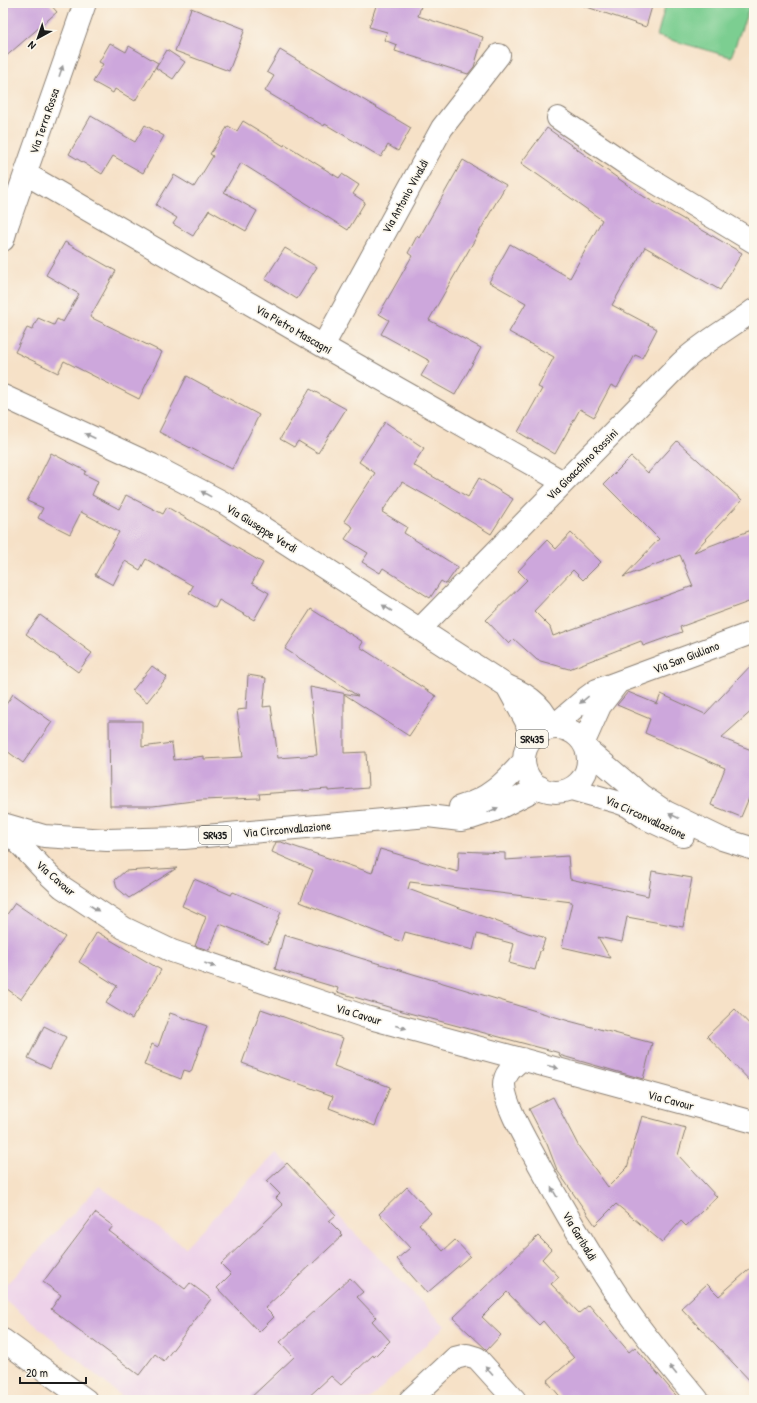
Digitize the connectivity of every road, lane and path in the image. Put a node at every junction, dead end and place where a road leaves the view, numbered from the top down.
1 (85, 3) edge
2 (499, 55) dead end
3 (558, 118) dead end
4 (26, 174) junction
5 (3, 240) edge
6 (754, 242) edge
7 (754, 310) edge
8 (323, 346) junction
9 (3, 396) edge
10 (564, 482) junction
11 (420, 629) junction
12 (754, 632) edge
13 (618, 683) junction
14 (507, 686) junction
15 (551, 728) junction
16 (531, 740) junction
17 (585, 746) junction
18 (524, 761) junction
19 (540, 787) junction
20 (571, 789) junction
21 (428, 816) junction
22 (3, 825) edge
23 (722, 839) junction
24 (754, 849) edge
25 (522, 1059) junction
26 (754, 1122) edge
27 (3, 1340) edge
28 (86, 1400) edge
29 (410, 1400) edge
30 (515, 1400) edge
31 (698, 1400) edge

4 -> 1 street, Via Terra Rossa
2 - 8 street, Via Antonio Vivaldi
3 - 6 street
4 - 5 street, Via Terra Rossa
4 - 8 street, Via Pietro Mascagni
7 - 10 street, Via Gioacchino Rossini
8 - 10 street, Via Pietro Mascagni
11 -> 9 street, Via Giuseppe Verdi
10 - 11 street, Via Gioacchino Rossini
11 - 14 street, Via Giuseppe Verdi
12 - 13 street, Via San Giuliano
13 -> 15 street, Via San Giuliano
13 - 17 street
14 - 15 street, Via Giuseppe Verdi
14 - 16 street, Via Giuseppe Verdi
15 - 16 street, SR435
15 - 17 street, Via Circonvallazione / SR435
16 - 18 street, Via Circonvallazione / SR435
17 - 20 street
23 -> 17 street, Via Circonvallazione / SR435
18 - 19 street, SR435
18 - 21 street, Via Circonvallazione / SR435
19 - 20 street, Via Circonvallazione / SR435
21 -> 19 street, Via Circonvallazione / SR435
20 - 23 street, Via Circonvallazione / SR435
21 - 22 street, Via Circonvallazione / SR435
22 -> 25 street, Via Cavour
23 - 24 street, Via Circonvallazione / SR435
25 -> 26 street, Via Cavour
31 -> 25 street, Via Garibaldi
27 - 28 street
30 -> 29 street

